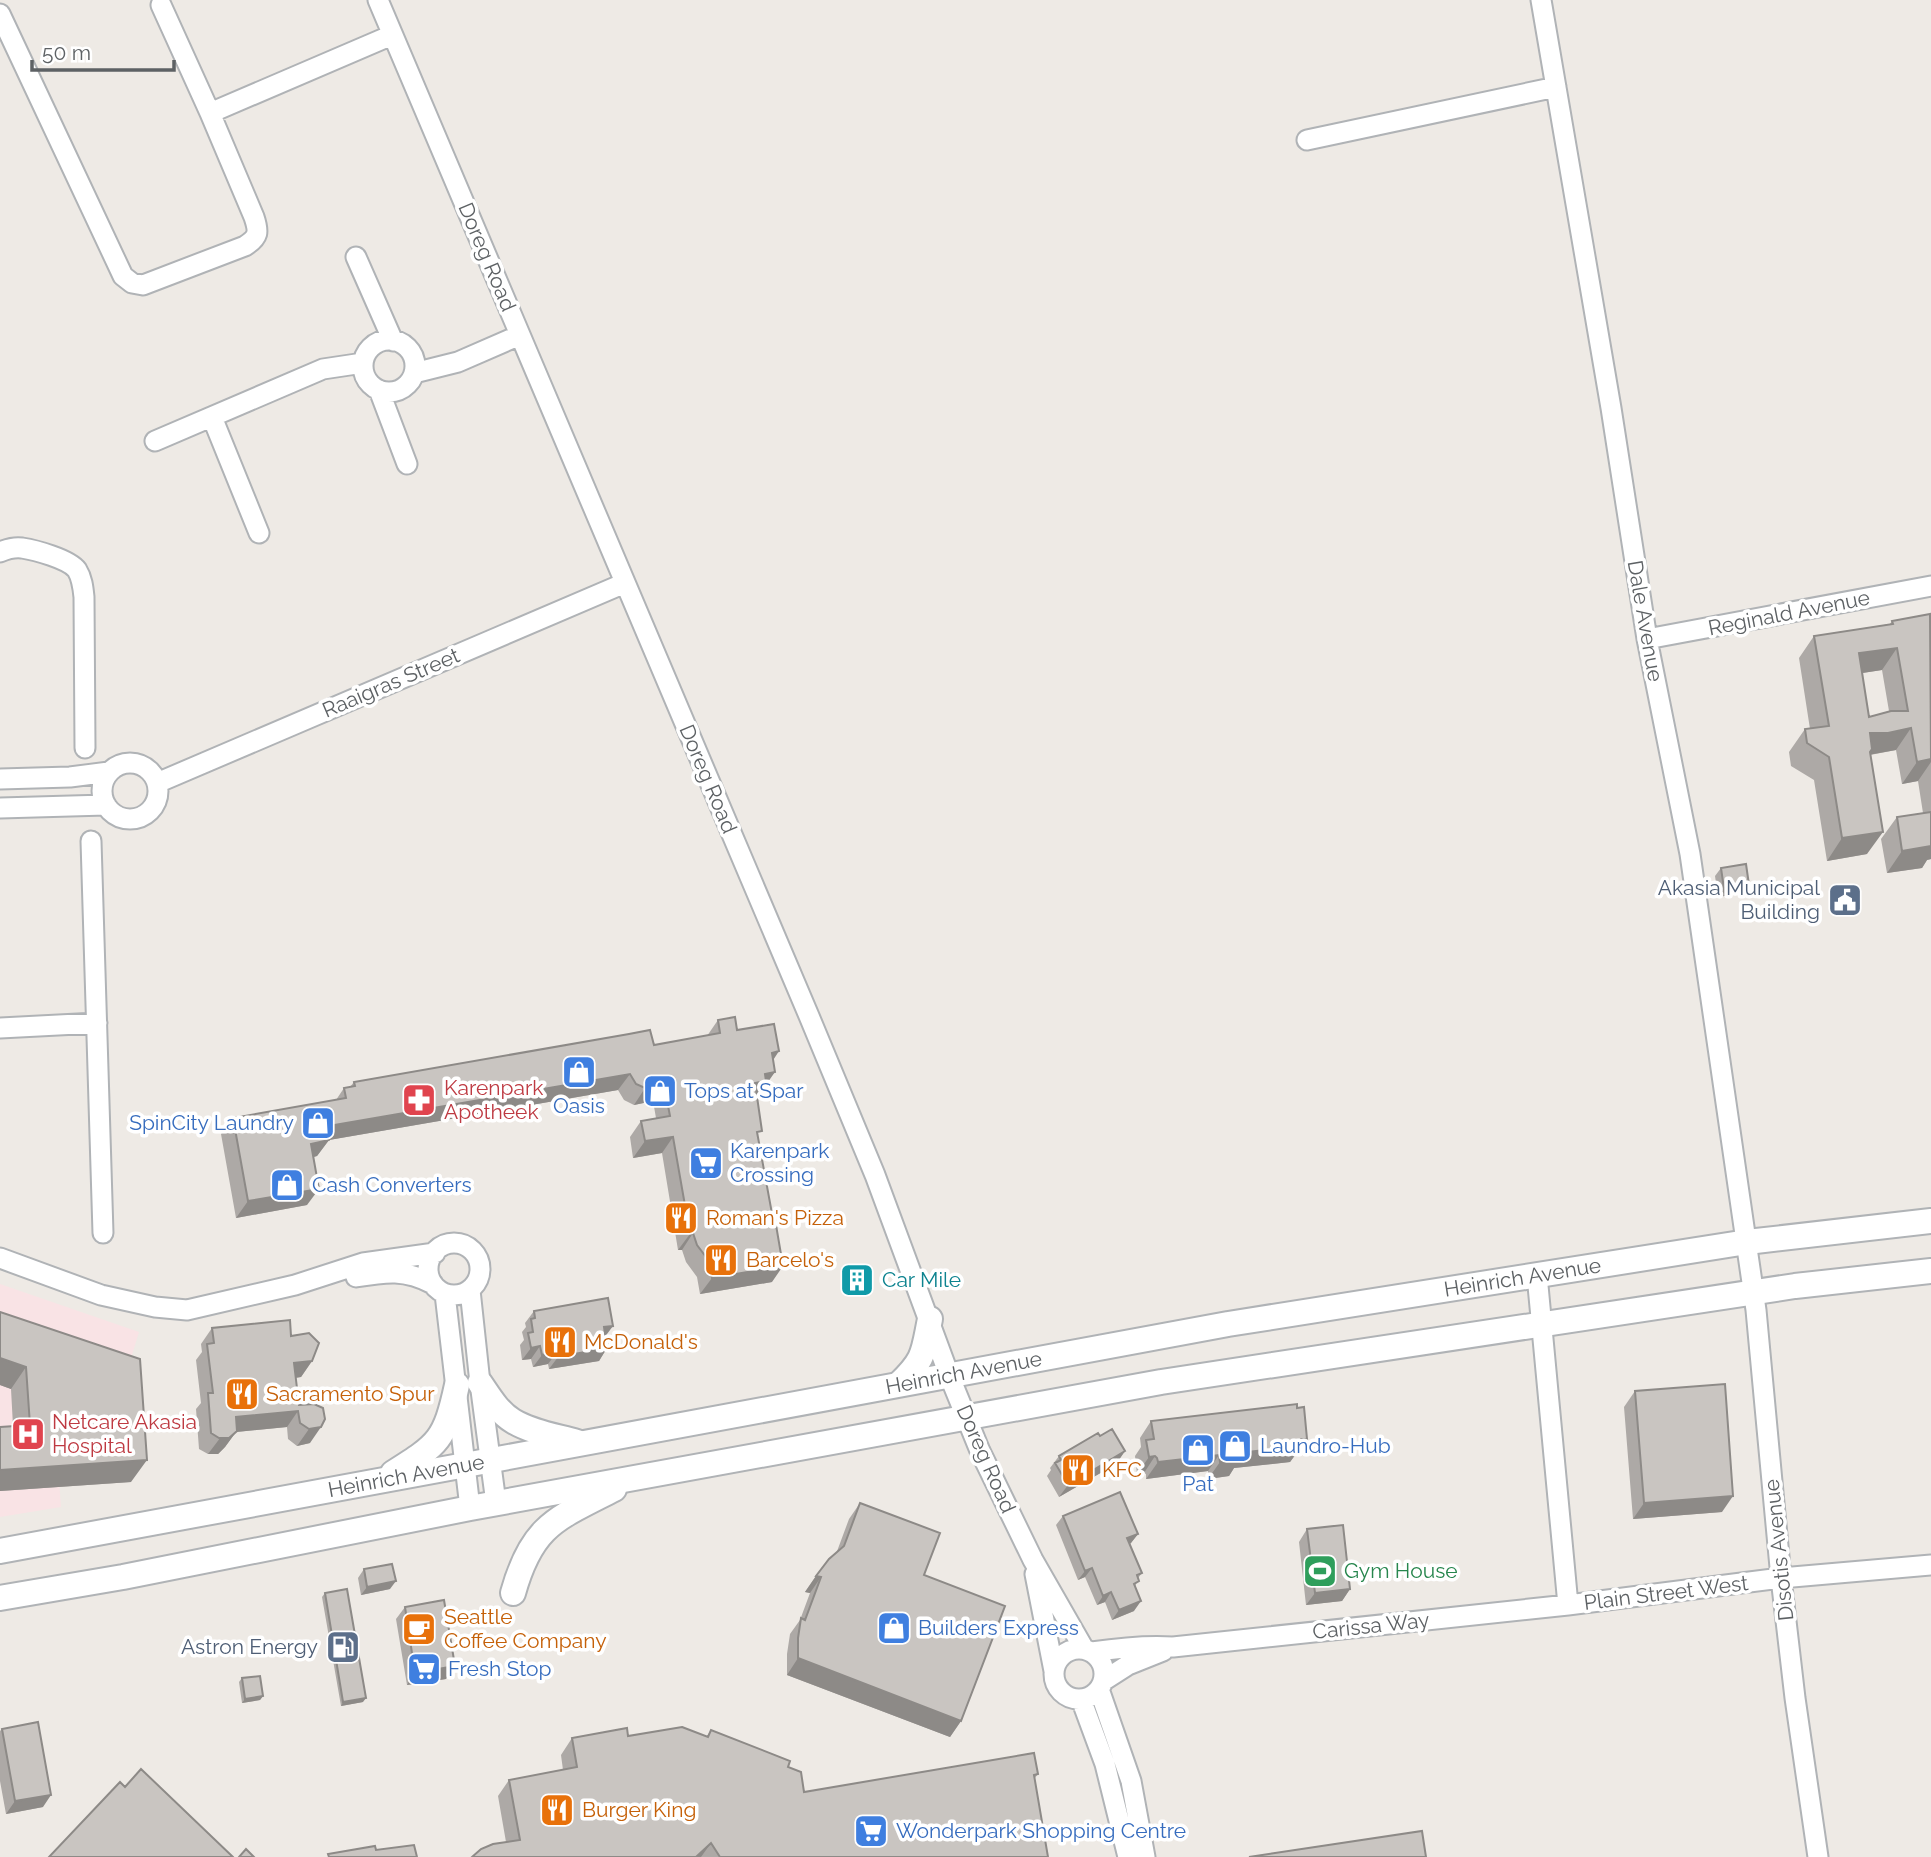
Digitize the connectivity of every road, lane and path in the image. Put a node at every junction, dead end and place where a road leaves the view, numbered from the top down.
1 (378, 0) edge
2 (1541, 0) edge
3 (161, 5) dead end
4 (0, 14) edge
5 (393, 35) junction
6 (1556, 87) junction
7 (210, 113) junction
8 (1307, 140) dead end
9 (356, 257) dead end
10 (520, 335) junction
11 (393, 341) junction
12 (363, 363) junction
13 (414, 373) junction
14 (379, 390) junction
15 (212, 417) junction
16 (155, 441) dead end
17 (407, 464) dead end
18 (259, 533) dead end
19 (0, 552) edge
20 (625, 583) junction
21 (1931, 586) edge
22 (1647, 639) junction
23 (85, 748) dead end
24 (109, 772) junction
25 (0, 779) edge
26 (157, 783) junction
27 (106, 805) junction
28 (0, 808) edge
29 (91, 841) dead end
30 (97, 1023) junction
31 (0, 1028) edge
32 (1931, 1221) edge
33 (103, 1233) dead end
34 (1747, 1242) junction
35 (435, 1252) junction
36 (0, 1258) edge
37 (1931, 1271) edge
38 (1537, 1275) junction
39 (295, 1284) junction
40 (439, 1289) junction
41 (470, 1290) junction
42 (1754, 1292) junction
43 (930, 1319) junction
44 (1541, 1324) junction
45 (949, 1375) junction
46 (468, 1384) junction
47 (900, 1384) junction
48 (966, 1418) junction
49 (582, 1443) junction
50 (490, 1460) junction
51 (464, 1465) junction
52 (637, 1478) junction
53 (384, 1480) junction
54 (496, 1503) junction
55 (470, 1508) junction
56 (0, 1551) edge
57 (1032, 1560) junction
58 (1931, 1564) edge
59 (1781, 1578) junction
60 (513, 1593) dead end
61 (0, 1598) edge
62 (1568, 1605) junction
63 (1174, 1647) junction
64 (1088, 1651) junction
65 (1054, 1671) junction
66 (1101, 1685) junction
67 (1081, 1699) junction
68 (1128, 1857) edge
69 (1144, 1857) edge
70 (1818, 1857) edge

1 - 5 street, Doreg Road
2 - 6 street, Dale Avenue
3 - 7 street
4 - 7 street
5 - 7 street
5 - 10 street, Doreg Road
6 - 8 street
6 - 22 street, Dale Avenue
9 - 11 street
10 - 13 street
10 - 20 street, Doreg Road
11 - 12 street
11 - 13 street
12 - 14 street
12 - 15 street
13 - 14 street
14 - 17 street
15 - 16 street
15 - 18 street
19 - 23 street
20 - 26 street, Raaigras Street
20 - 43 street, Doreg Road
21 - 22 street, Reginald Avenue
22 - 34 street, Dale Avenue
24 - 25 street
24 - 26 street
24 - 27 street
26 - 27 street
27 - 28 street
29 - 30 street
30 - 31 street
30 - 33 street
32 - 34 street, Heinrich Avenue
34 - 38 street, Heinrich Avenue
34 - 42 street, Disotis Avenue
35 - 39 street
35 - 40 street
35 - 41 street
36 - 39 street
37 - 42 street, Heinrich Avenue
38 - 44 street
38 - 45 street, Heinrich Avenue
39 - 40 street
40 - 41 street
40 - 46 street
41 - 46 street
42 - 44 street, Heinrich Avenue
42 - 59 street, Disotis Avenue
43 - 45 street, Doreg Road
43 - 47 street
44 - 48 street, Heinrich Avenue
44 - 62 street
45 - 47 street, Heinrich Avenue
45 - 48 street, Doreg Road
46 - 49 street
46 - 50 street
46 - 51 street
46 - 53 street
47 - 49 street, Heinrich Avenue
48 - 52 street, Heinrich Avenue
48 - 57 street, Doreg Road
49 - 50 street, Heinrich Avenue
50 - 51 street, Heinrich Avenue
50 - 54 street
51 - 53 street, Heinrich Avenue
51 - 55 street
52 - 54 street, Heinrich Avenue
52 - 60 street
53 - 56 street, Heinrich Avenue
54 - 55 street, Heinrich Avenue
55 - 61 street, Heinrich Avenue
57 - 64 street, Doreg Road
57 - 65 street, Doreg Road
58 - 59 street, Plain Street West
59 - 62 street, Plain Street West
59 - 70 street, Disotis Avenue
62 - 63 street, Carissa Way
63 - 64 street, Carissa Way
63 - 66 street, Carissa Way
64 - 65 street
64 - 66 street, Doreg Road
65 - 67 street, Doreg Road
66 - 67 street
66 - 69 street, Doreg Road
67 - 68 street

